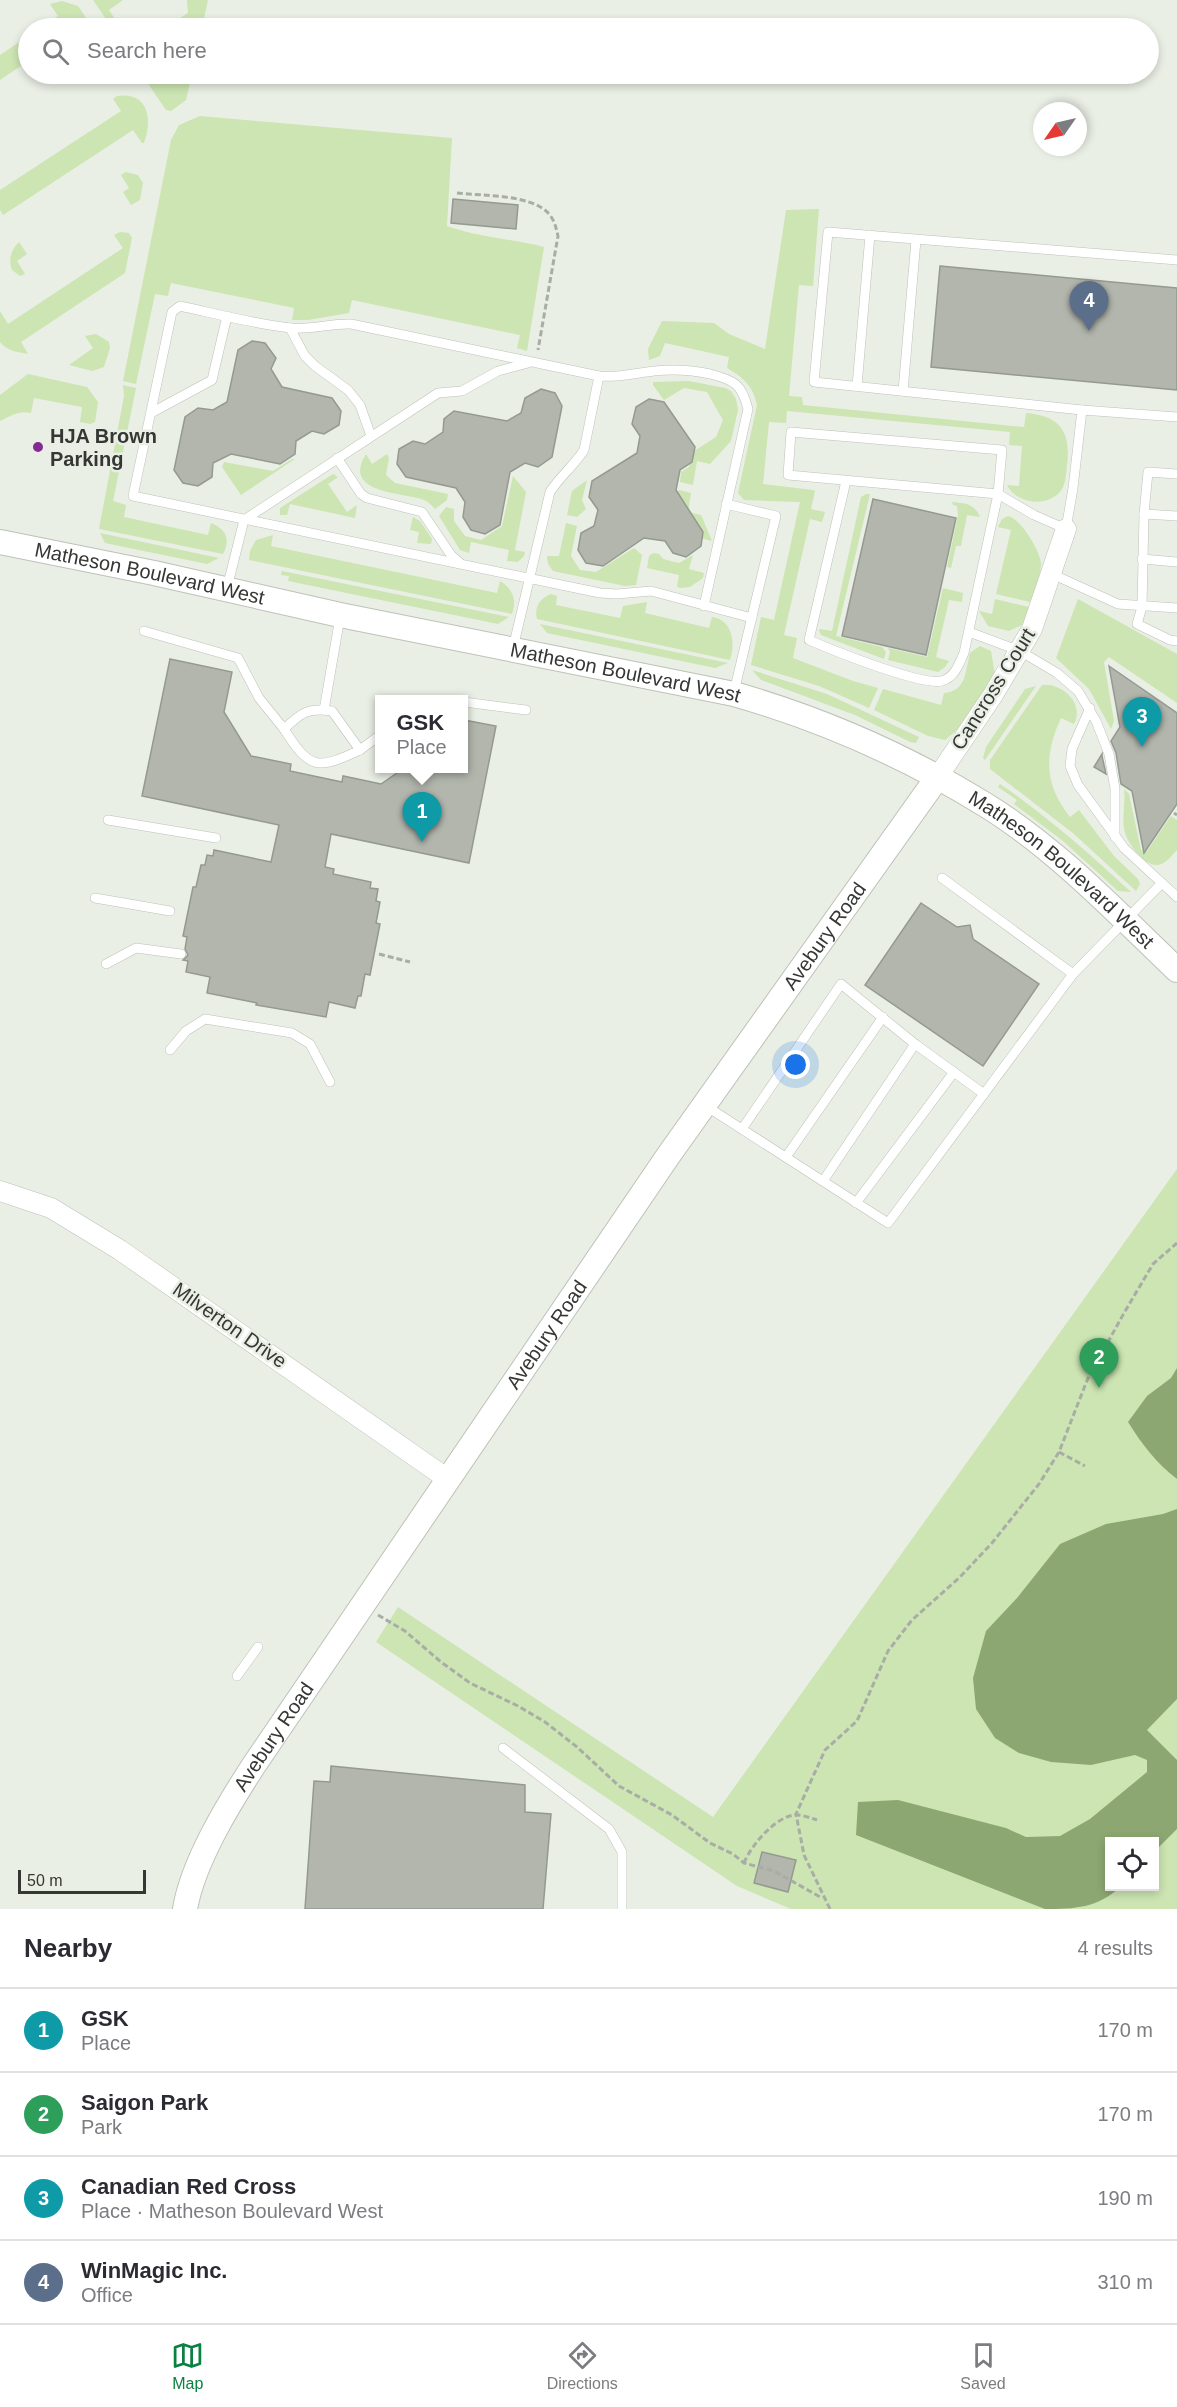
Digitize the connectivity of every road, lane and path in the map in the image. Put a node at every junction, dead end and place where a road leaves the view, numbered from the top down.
1 (457, 193) dead end
2 (870, 235) junction
3 (916, 240) junction
4 (1177, 260) edge
5 (227, 316) junction
6 (290, 328) junction
7 (533, 363) junction
8 (599, 376) junction
9 (857, 386) junction
10 (903, 391) junction
11 (1082, 410) junction
12 (151, 413) junction
13 (1177, 417) edge
14 (371, 436) junction
15 (337, 458) junction
16 (1177, 474) edge
17 (846, 481) junction
18 (998, 494) junction
19 (726, 504) junction
20 (1144, 514) junction
21 (1177, 516) edge
22 (244, 520) junction
23 (1066, 529) junction
24 (0, 542) edge
25 (1142, 559) junction
26 (1177, 562) edge
27 (462, 564) junction
28 (1052, 574) junction
29 (528, 579) junction
30 (227, 588) junction
31 (704, 606) junction
32 (1142, 607) junction
33 (1177, 608) edge
34 (340, 615) junction
35 (752, 618) junction
36 (144, 631) dead end
37 (969, 633) junction
38 (1177, 641) edge
39 (513, 648) junction
40 (1020, 651) junction
41 (734, 694) junction
42 (468, 703) edge
43 (1090, 708) junction
44 (324, 710) junction
45 (526, 710) dead end
46 (284, 729) junction
47 (375, 739) edge
48 (360, 750) junction
49 (937, 778) junction
50 (108, 820) dead end
51 (1115, 837) junction
52 (216, 838) dead end
53 (942, 878) dead end
54 (1162, 883) junction
55 (1177, 897) edge
56 (96, 898) dead end
57 (170, 910) dead end
58 (1125, 919) junction
59 (181, 954) dead end
60 (379, 954) dead end
61 (410, 962) dead end
62 (106, 964) dead end
63 (1177, 970) edge
64 (1074, 974) junction
65 (883, 1017) junction
66 (915, 1044) junction
67 (170, 1050) dead end
68 (954, 1072) junction
69 (330, 1082) dead end
70 (984, 1094) junction
71 (704, 1104) junction
72 (742, 1129) junction
73 (786, 1157) junction
74 (823, 1181) junction
75 (0, 1191) edge
76 (856, 1203) junction
77 (1177, 1243) edge
78 (1059, 1452) junction
79 (1085, 1466) dead end
80 (449, 1480) junction
81 (363, 1606) junction
82 (258, 1647) dead end
83 (237, 1676) dead end
84 (503, 1748) dead end
85 (796, 1814) junction
86 (817, 1820) dead end
87 (744, 1863) junction
88 (823, 1899) junction
89 (185, 1909) edge
90 (622, 1909) edge
91 (830, 1909) edge

1 - 7 path
2 - 3 lane
2 - 9 lane
2 - 9 lane
3 - 4 lane
3 - 10 lane
5 - 6 lane
5 - 12 lane
5 - 12 lane
6 - 7 lane
6 - 14 lane
7 - 8 lane
7 - 14 lane
8 - 19 lane
8 - 29 lane
9 - 10 lane
10 - 11 lane
11 - 13 lane
11 - 23 lane
12 - 22 lane
14 - 15 lane
15 - 22 lane
15 - 27 lane
16 - 20 lane
17 - 18 lane
17 - 18 lane
17 - 37 lane
18 - 23 lane
18 - 37 lane
19 - 31 lane
19 - 35 lane
20 - 21 lane
20 - 25 lane
22 - 27 lane
22 - 30 lane
23 - 28 street, Cancross Court
24 - 30 street, Matheson Boulevard West
25 - 26 lane
25 - 32 lane
27 - 29 lane
28 - 32 lane
28 - 40 street, Cancross Court
29 - 31 lane
29 - 39 lane
30 - 34 street, Matheson Boulevard West
31 - 35 lane
32 - 33 lane
32 - 38 lane
34 - 39 street, Matheson Boulevard West
34 - 44 lane
35 - 41 lane
36 - 46 lane
37 - 40 lane
39 - 41 street, Matheson Boulevard West
40 - 43 lane
40 - 49 street, Cancross Court
41 - 49 street, Matheson Boulevard West
42 - 45 lane
43 - 51 lane
43 - 51 lane
44 - 46 lane
44 - 48 lane
46 - 48 lane
47 - 48 lane
49 - 58 street, Matheson Boulevard West
49 - 71 street, Avebury Road
50 - 52 lane
51 - 54 lane
53 - 64 lane
54 - 55 lane
54 - 58 lane
56 - 57 lane
58 - 63 street, Matheson Boulevard West
58 - 64 lane
59 - 62 lane
60 - 61 path
64 - 70 lane
65 - 66 lane
65 - 72 lane
65 - 73 lane
66 - 68 lane
66 - 74 lane
67 - 69 lane
68 - 70 lane
68 - 76 lane
70 - 76 lane
71 - 72 lane
71 - 80 street, Avebury Road
72 - 73 lane
73 - 74 lane
74 - 76 lane
75 - 80 street, Milverton Drive
77 - 78 path
78 - 79 path
78 - 85 path
80 - 81 street, Avebury Road
81 - 87 path
81 - 89 street, Avebury Road
82 - 83 lane
84 - 90 lane
85 - 86 path
85 - 87 path
85 - 88 path
87 - 88 path
88 - 91 path

